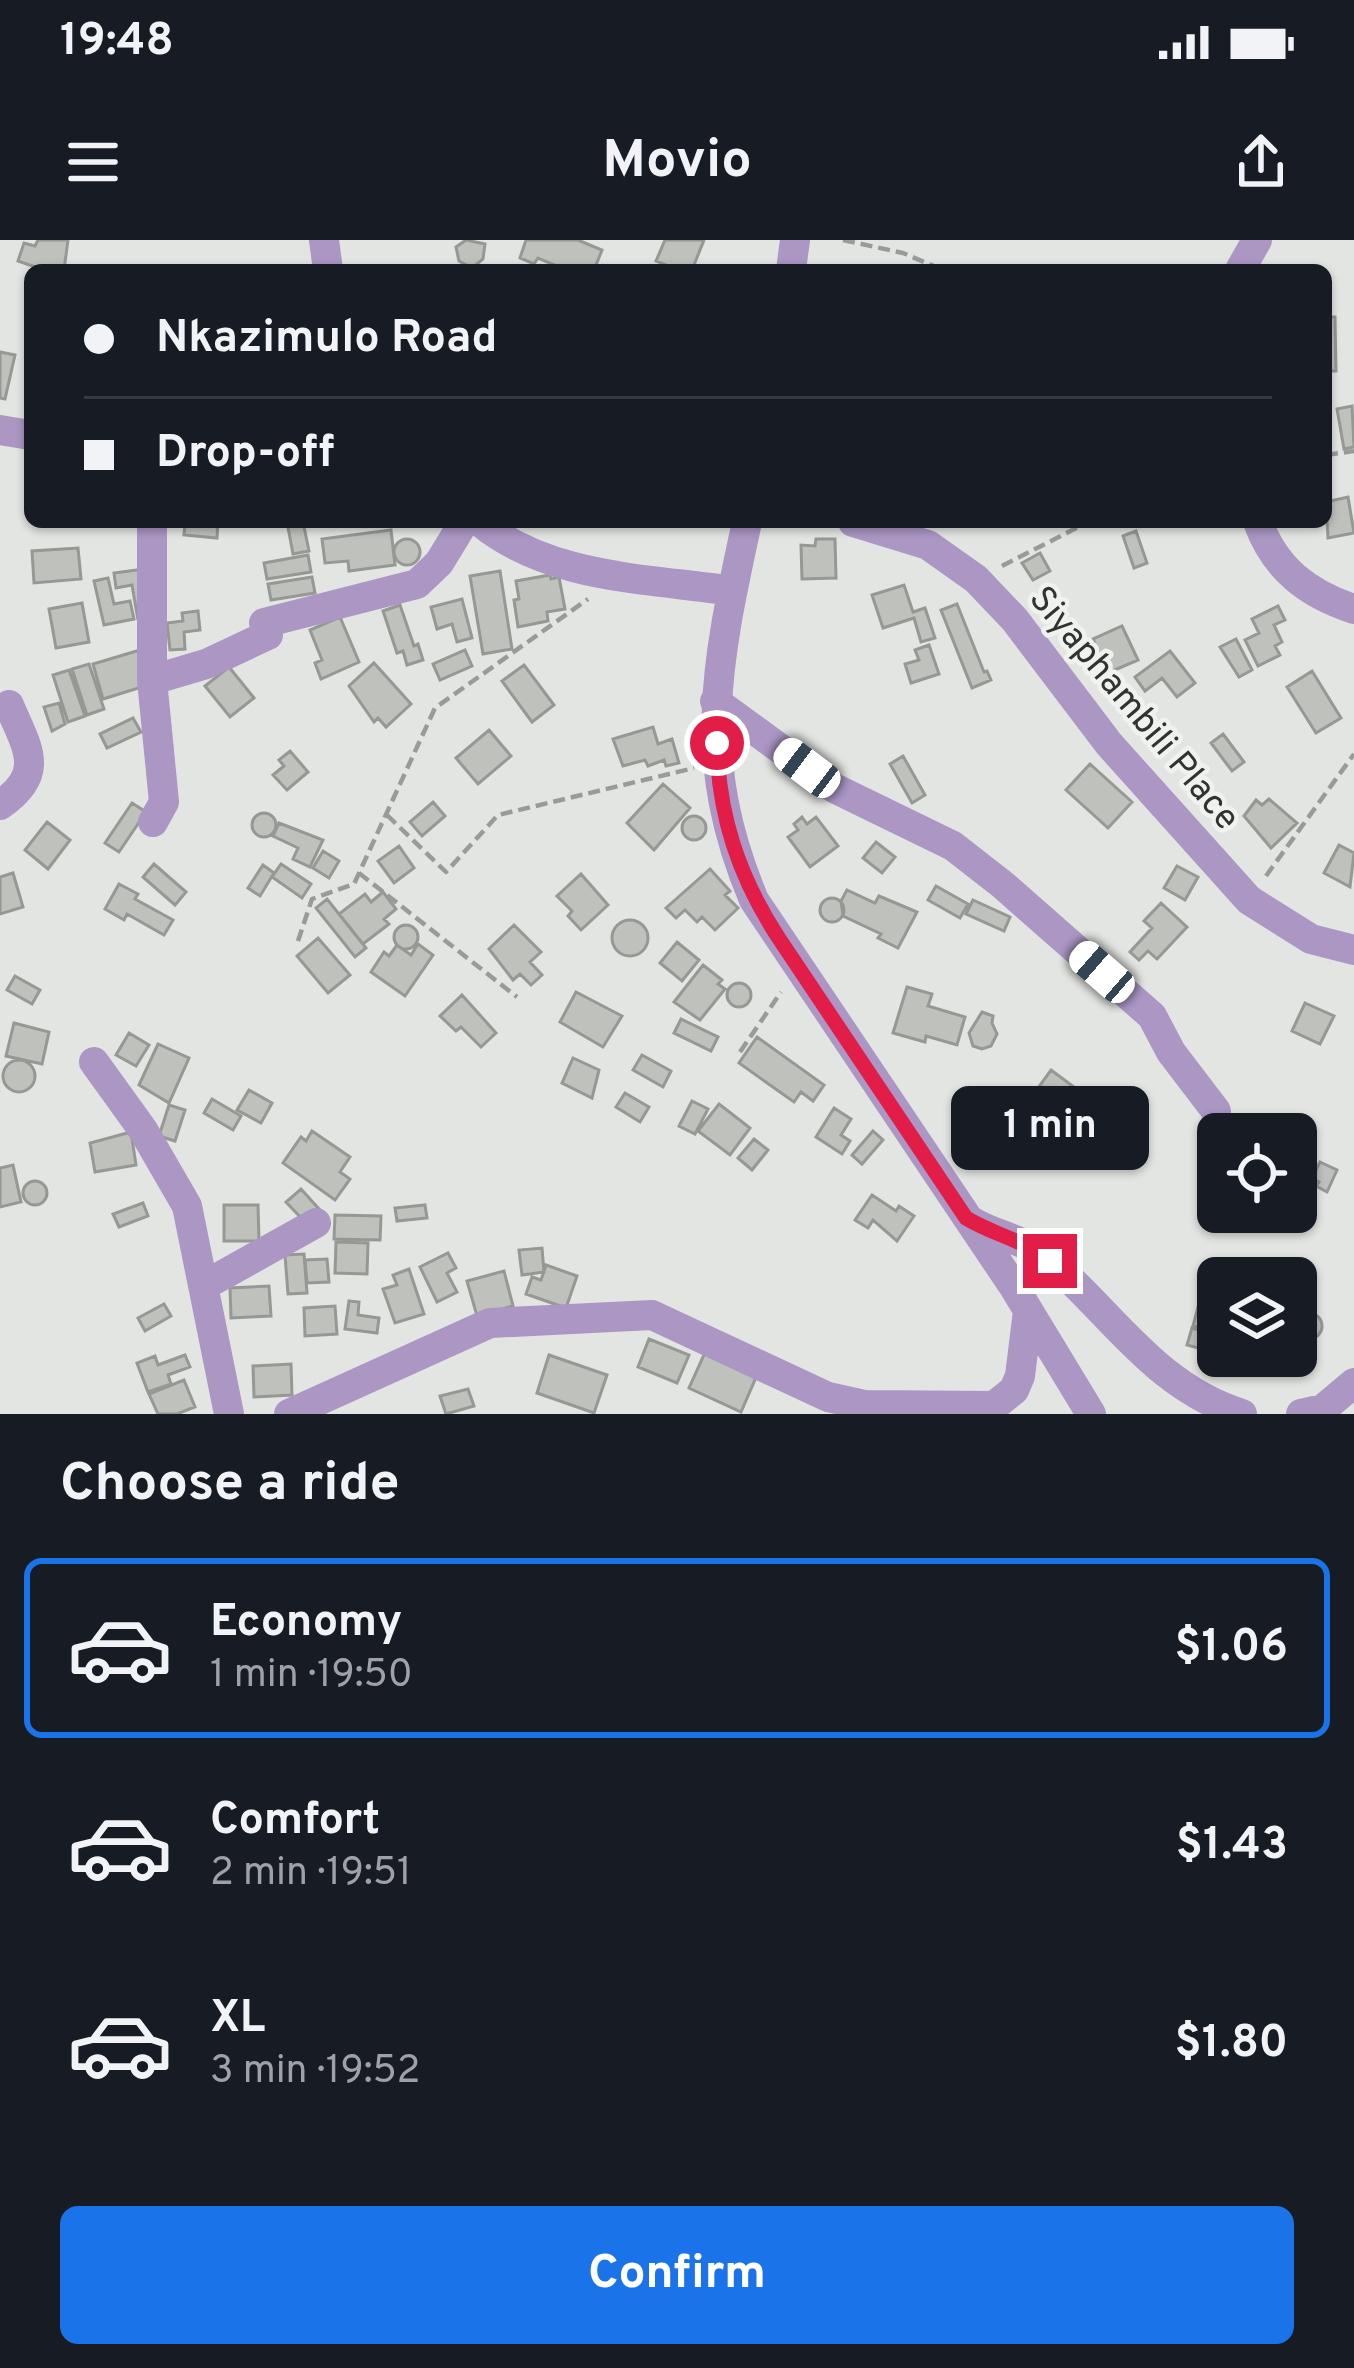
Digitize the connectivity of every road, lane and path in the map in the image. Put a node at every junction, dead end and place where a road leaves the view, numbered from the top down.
1 (843, 240) edge
2 (929, 264) edge
3 (152, 528) edge
4 (460, 528) edge
5 (488, 528) edge
6 (746, 528) edge
7 (873, 528) edge
8 (1076, 528) edge
9 (1261, 528) edge
10 (622, 574) junction
11 (976, 579) junction
12 (732, 591) junction
13 (1354, 609) edge
14 (152, 680) junction
15 (715, 701) junction
16 (10, 705) dead end
17 (1354, 754) edge
18 (717, 762) junction
19 (0, 805) edge
20 (387, 815) junction
21 (153, 822) dead end
22 (359, 873) junction
23 (1249, 900) junction
24 (298, 941) dead end
25 (1354, 950) edge
26 (798, 968) junction
27 (517, 997) dead end
28 (740, 1052) dead end
29 (94, 1062) dead end
30 (1216, 1111) dead end
31 (966, 1218) junction
32 (316, 1223) dead end
33 (205, 1286) junction
34 (1028, 1310) junction
35 (1354, 1383) edge
36 (230, 1414) edge
37 (290, 1414) edge
38 (1090, 1414) edge
39 (1242, 1414) edge
40 (1301, 1414) edge

1 - 2 path
3 - 14 street
4 - 14 street
5 - 10 street
6 - 12 street
7 - 11 street, Siyaphambili Place
8 - 11 path
9 - 13 street
10 - 12 street
10 - 20 path
11 - 23 street, Siyaphambili Place
12 - 15 street
14 - 21 street
15 - 18 street
15 - 30 street
16 - 19 street
17 - 23 path
18 - 20 path
18 - 26 street
20 - 22 path
22 - 24 path
22 - 27 path
23 - 25 street, Siyaphambili Place
26 - 28 path
26 - 31 street
29 - 33 street
31 - 34 street
31 - 39 street
32 - 33 street
33 - 36 street
34 - 37 street
34 - 38 street
35 - 40 street

